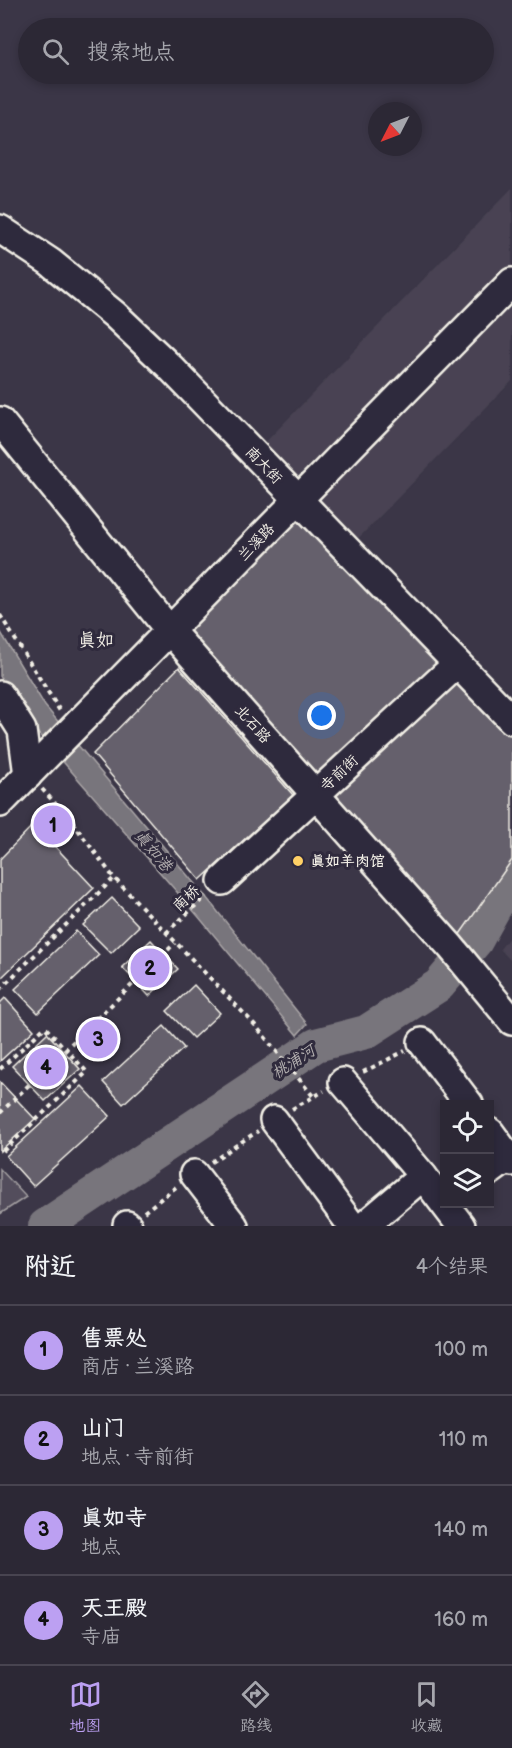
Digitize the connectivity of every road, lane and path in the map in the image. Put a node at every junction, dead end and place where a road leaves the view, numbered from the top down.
1 (0, 229) edge
2 (512, 282) edge
3 (0, 421) edge
4 (298, 499) junction
5 (0, 615) edge
6 (171, 631) junction
7 (457, 664) junction
8 (0, 695) edge
9 (512, 720) edge
10 (74, 728) junction
11 (28, 775) junction
12 (316, 795) junction
13 (0, 803) edge
14 (114, 878) junction
15 (222, 881) joint
16 (166, 933) junction
17 (176, 943) junction
18 (0, 990) edge
19 (512, 1021) edge
20 (422, 1042) dead end
21 (66, 1050) junction
22 (0, 1069) edge
23 (343, 1082) dead end
24 (313, 1096) dead end
25 (466, 1100) edge
26 (0, 1113) edge
27 (274, 1120) dead end
28 (494, 1141) edge
29 (0, 1154) edge
30 (506, 1161) edge
31 (194, 1174) dead end
32 (423, 1176) junction
33 (440, 1199) edge
34 (447, 1208) edge
35 (234, 1226) edge
36 (352, 1226) edge
37 (364, 1226) edge
38 (461, 1226) edge

1 - 4 street, 南大街
2 - 4 street, 兰溪路
3 - 6 street, 北石路
4 - 6 street, 兰溪路
4 - 7 street, 南大街
5 - 10 path
6 - 10 street, 兰溪路
6 - 12 street, 北石路
7 - 9 street, 南大街
7 - 12 street, 寺前街
8 - 11 street
10 - 11 street, 兰溪路
11 - 13 street, 兰溪路
11 - 14 path
12 - 15 street, 寺前街
12 - 19 street, 北石路
14 - 16 path
14 - 18 path
15 - 16 path, 南桥
16 - 17 path
17 - 21 path
17 - 24 path
20 - 25 street
21 - 22 path
21 - 26 path
21 - 29 path
23 - 32 street
27 - 36 street
28 - 30 street
31 - 35 street
32 - 33 street
32 - 37 street
34 - 38 street

